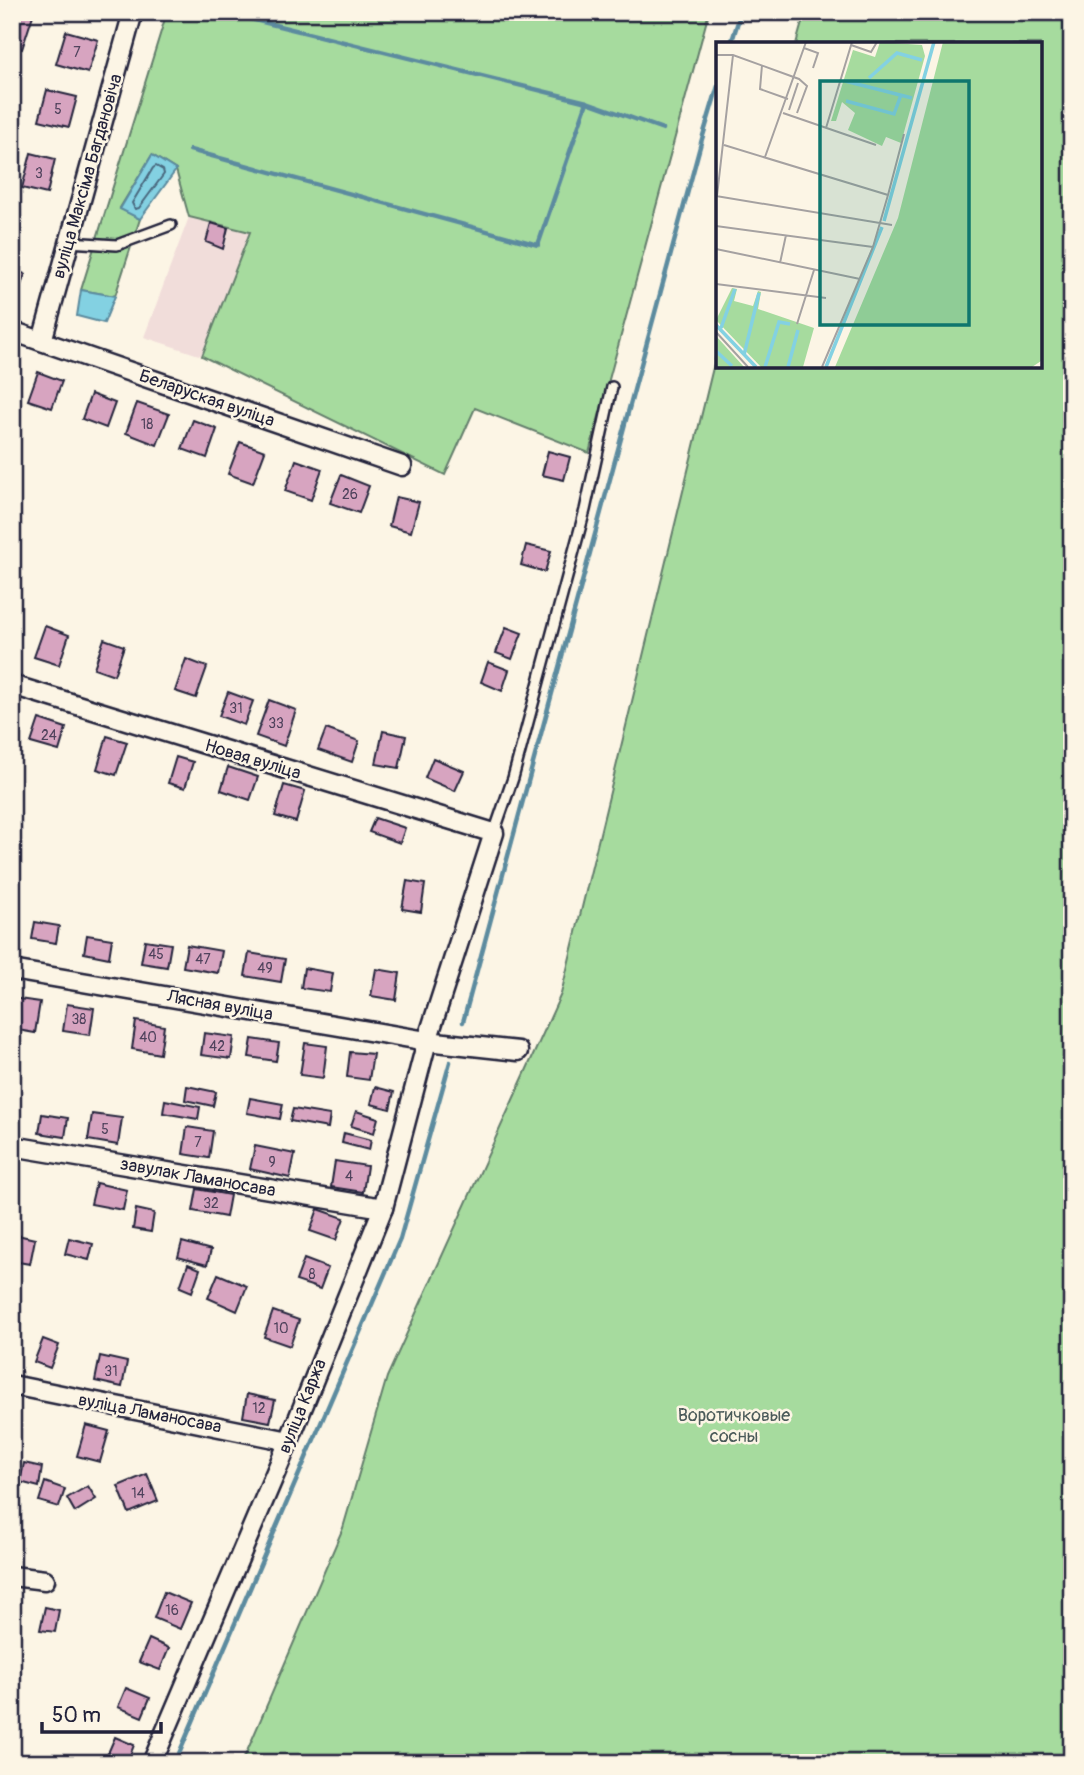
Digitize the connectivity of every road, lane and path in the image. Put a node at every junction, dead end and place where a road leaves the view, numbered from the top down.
1 (133, 12) edge
2 (171, 225) dead end
3 (68, 242) junction
4 (12, 331) edge
5 (42, 341) junction
6 (612, 387) dead end
7 (402, 466) dead end
8 (12, 685) edge
9 (494, 833) junction
10 (12, 970) edge
11 (427, 1041) junction
12 (518, 1051) dead end
13 (12, 1146) edge
14 (383, 1208) junction
15 (12, 1385) edge
16 (289, 1440) junction
17 (12, 1576) edge
18 (45, 1580) dead end
19 (152, 1763) edge

1 - 3 street, вуліца Максіма Багдановіча
2 - 3 lane
3 - 5 street, вуліца Максіма Багдановіча
4 - 5 street, Беларуская вуліца
5 - 7 street, Беларуская вуліца
6 - 9 lane
8 - 9 street, Новая вуліца
9 - 11 street
10 - 11 street, Лясная вуліца
11 - 12 street, Лясная вуліца
11 - 14 street, вуліца Каржа
13 - 14 street, завулак Ламаносава
14 - 16 street, вуліца Каржа
15 - 16 street, вуліца Ламаносава
16 - 19 street, вуліца Каржа
17 - 18 street

